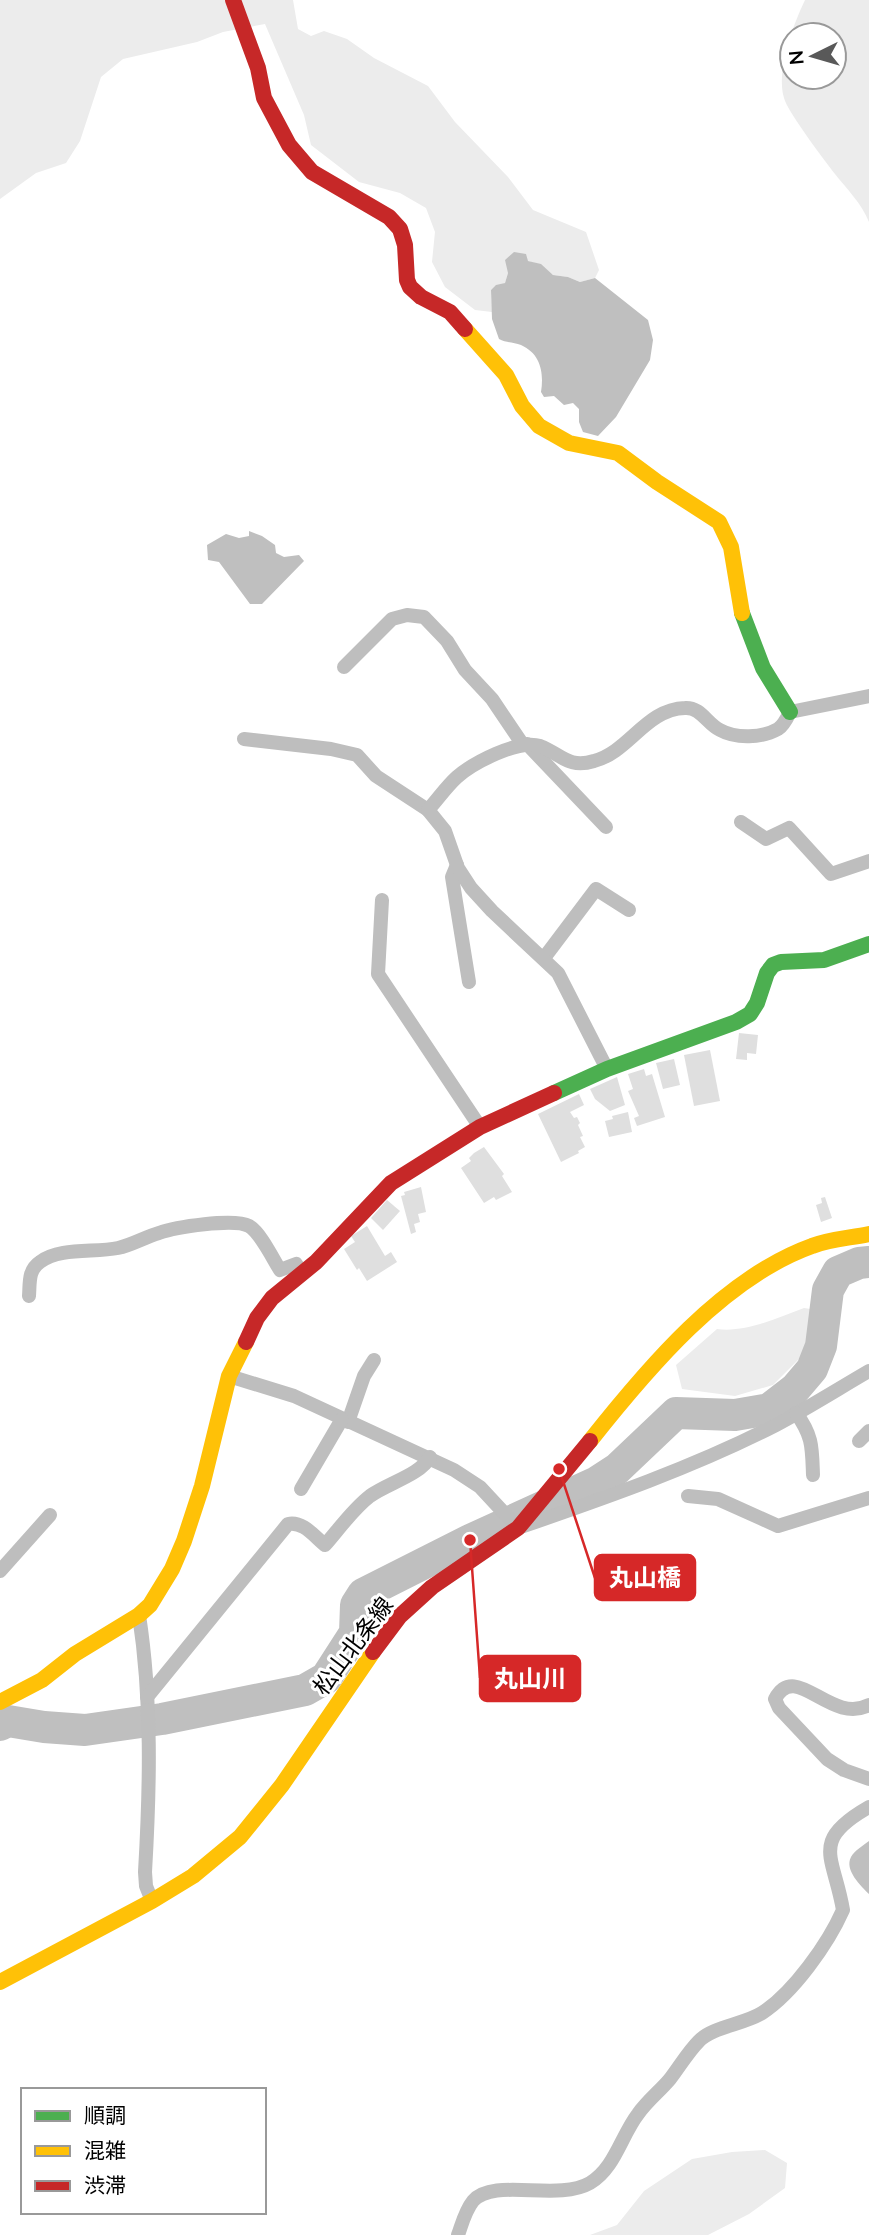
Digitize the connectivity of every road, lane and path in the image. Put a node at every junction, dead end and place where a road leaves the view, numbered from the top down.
1 (233, 0) edge
2 (344, 667) dead end
3 (869, 696) edge
4 (790, 712) junction
5 (244, 739) dead end
6 (525, 745) junction
7 (428, 810) junction
8 (741, 822) dead end
9 (606, 827) dead end
10 (869, 861) edge
11 (457, 866) junction
12 (382, 900) dead end
13 (629, 910) dead end
14 (869, 944) edge
15 (544, 958) junction
16 (469, 982) dead end
17 (607, 1069) junction
18 (480, 1127) junction
19 (869, 1234) edge
20 (302, 1273) junction
21 (29, 1296) dead end
22 (374, 1360) dead end
23 (869, 1371) edge
24 (229, 1377) junction
25 (796, 1413) junction
26 (345, 1421) junction
27 (430, 1457) junction
28 (813, 1475) dead end
29 (301, 1489) dead end
30 (688, 1496) dead end
31 (869, 1498) edge
32 (50, 1515) dead end
33 (519, 1528) junction
34 (0, 1571) edge
35 (139, 1615) junction
36 (147, 1697) junction
37 (0, 1702) edge
38 (869, 1705) edge
39 (869, 1779) edge
40 (869, 1807) edge
41 (152, 1901) junction
42 (0, 1982) edge
43 (458, 2235) edge

1 - 4 street
2 - 6 street
3 - 4 street
4 - 6 street
5 - 7 street
6 - 7 street
6 - 9 street
7 - 11 street
8 - 10 street
11 - 15 street
11 - 16 street
12 - 18 street
13 - 15 street
14 - 17 street
15 - 17 street
17 - 18 street
18 - 20 street
19 - 33 street, 松山北条線
20 - 21 street
20 - 24 street
22 - 26 street
23 - 25 street
24 - 26 street
24 - 35 street
25 - 28 street
25 - 33 street
26 - 27 street
26 - 29 street
27 - 33 street
27 - 36 street
30 - 31 street
32 - 34 street
33 - 41 street, 松山北条線
35 - 36 street
35 - 37 street
36 - 41 street
38 - 39 street
40 - 43 street
41 - 42 street, 松山北条線

